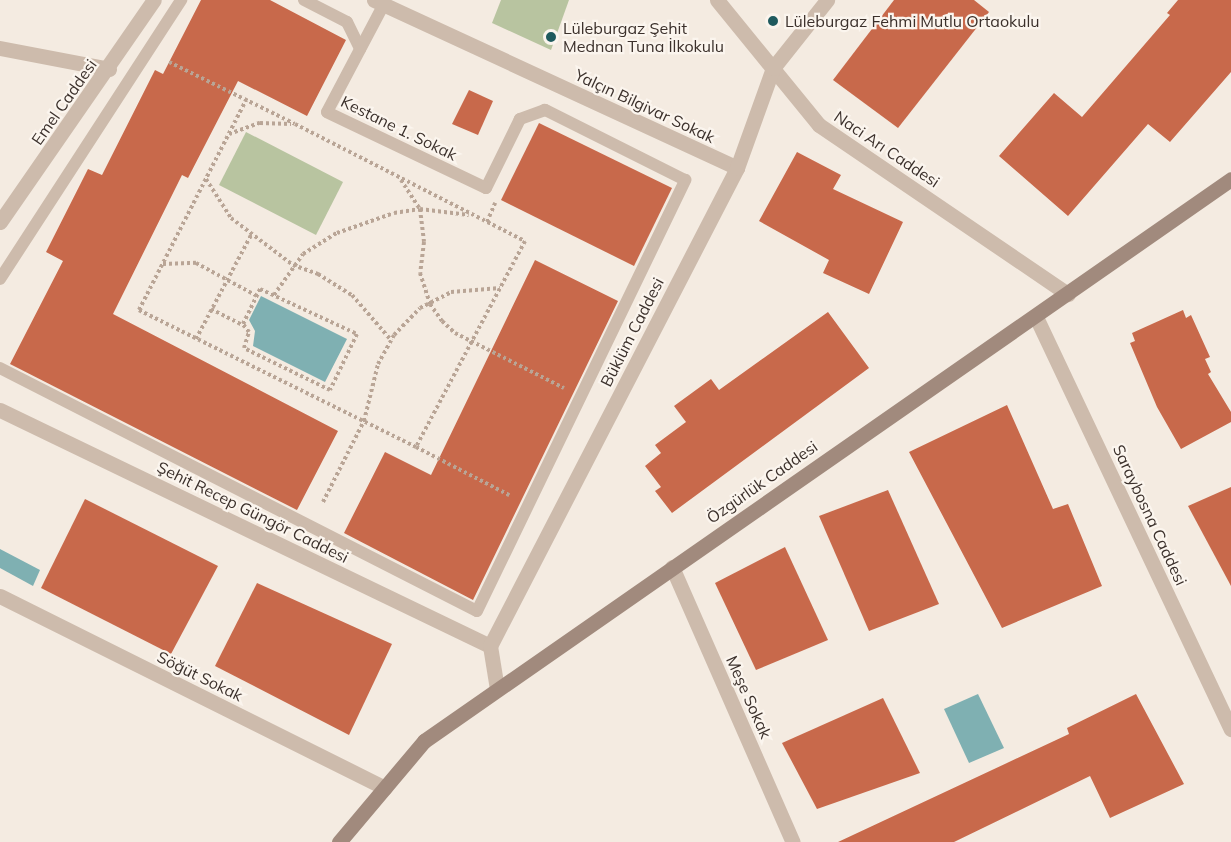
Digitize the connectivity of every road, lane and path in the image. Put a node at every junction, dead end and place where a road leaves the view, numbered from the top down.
1 (154, 0) edge
2 (181, 0) edge
3 (304, 0) edge
4 (717, 0) edge
5 (827, 0) edge
6 (379, 2) edge
7 (0, 48) edge
8 (360, 49) junction
9 (169, 62) dead end
10 (773, 68) junction
11 (109, 69) junction
12 (246, 100) junction
13 (295, 124) junction
14 (228, 134) junction
15 (737, 168) junction
16 (399, 177) junction
17 (206, 178) junction
18 (1231, 179) edge
19 (499, 196) dead end
20 (420, 210) junction
21 (476, 216) junction
22 (0, 222) edge
23 (487, 222) junction
24 (251, 235) junction
25 (162, 265) junction
26 (293, 265) junction
27 (0, 279) edge
28 (226, 279) junction
29 (500, 288) junction
30 (1068, 294) junction
31 (274, 295) junction
32 (257, 296) junction
33 (430, 303) junction
34 (211, 309) junction
35 (1036, 317) junction
36 (245, 326) junction
37 (196, 339) junction
38 (391, 340) junction
39 (472, 342) junction
40 (0, 368) edge
41 (568, 390) dead end
42 (0, 410) edge
43 (364, 421) junction
44 (416, 447) junction
45 (509, 495) dead end
46 (323, 502) dead end
47 (672, 567) junction
48 (0, 596) edge
49 (490, 646) junction
50 (497, 689) junction
51 (1229, 720) edge
52 (384, 788) junction
53 (339, 842) edge
54 (794, 842) edge

1 - 11 street, Emel Caddesi
2 - 27 lane
3 - 8 lane
4 - 10 street, Naci Arı Caddesi
5 - 10 street, Büklüm Caddesi
6 - 8 lane
6 - 15 street, Yalçın Bilgivar Sokak
7 - 11 street
8 - 40 lane, Kestane 1. Sokak
9 - 12 path
10 - 15 street, Büklüm Caddesi
10 - 30 street, Naci Arı Caddesi
11 - 22 street, Emel Caddesi
12 - 13 path
12 - 14 path
13 - 14 path
13 - 16 path
14 - 17 path
15 - 49 street, Büklüm Caddesi
16 - 20 path
16 - 21 path
17 - 24 path
17 - 25 path
18 - 30 main road, Özgürlük Caddesi
19 - 23 path
20 - 21 path
20 - 26 path
20 - 33 path
21 - 23 path
23 - 29 path
24 - 26 path
24 - 28 path
25 - 28 path
25 - 37 path
26 - 31 path
26 - 38 path
28 - 32 path
28 - 34 path
29 - 33 path
29 - 39 path
30 - 35 main road, Özgürlük Caddesi
31 - 32 path
31 - 36 path
32 - 36 path
33 - 38 path
33 - 39 path
34 - 36 path
34 - 37 path
35 - 47 main road, Özgürlük Caddesi
35 - 51 street, Saraybosna Caddesi
37 - 43 path
38 - 43 path
39 - 41 path
39 - 44 path
42 - 49 street, Şehit Recep Güngör Caddesi
43 - 44 path
43 - 46 path
44 - 45 path
47 - 50 main road, Özgürlük Caddesi
47 - 54 street, Meşe Sokak
48 - 52 street, Söğüt Sokak
49 - 50 street
50 - 52 main road, Özgürlük Caddesi
52 - 53 main road, Özgürlük Caddesi

